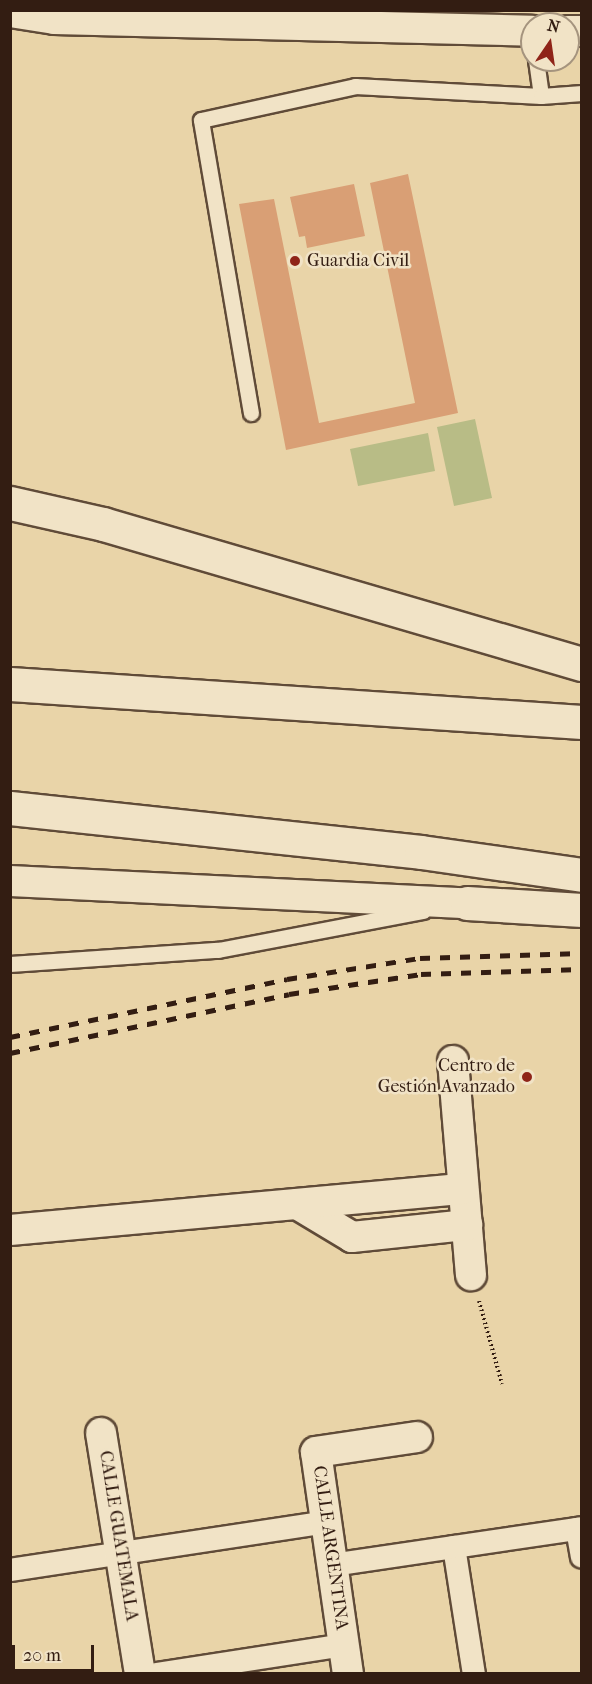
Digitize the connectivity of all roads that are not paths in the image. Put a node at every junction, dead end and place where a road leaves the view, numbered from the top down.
1 (10, 12) edge
2 (52, 15) edge
3 (520, 32) edge
4 (538, 72) edge
5 (582, 93) edge
6 (541, 96) junction
7 (251, 413) dead end
8 (10, 503) edge
9 (582, 664) edge
10 (10, 684) edge
11 (582, 722) edge
12 (10, 807) edge
13 (582, 874) edge
14 (10, 881) edge
15 (467, 903) junction
16 (582, 909) edge
17 (10, 964) edge
18 (453, 1061) dead end
19 (463, 1189) junction
20 (297, 1204) junction
21 (467, 1225) junction
22 (10, 1230) edge
23 (471, 1275) road end
24 (101, 1433) dead end
25 (417, 1437) dead end
26 (326, 1522) junction
27 (579, 1529) edge
28 (454, 1547) junction
29 (120, 1554) junction
30 (582, 1557) edge
31 (332, 1565) junction
32 (10, 1570) edge
33 (346, 1659) edge
34 (140, 1674) edge
35 (157, 1674) edge
36 (474, 1674) edge

1 - 2 street
2 - 3 street
4 - 6 lane
5 - 6 lane
6 - 7 lane
8 - 9 main road
10 - 11 main road
12 - 13 main road
14 - 15 street
15 - 16 main road
15 - 17 lane
18 - 19 street
19 - 20 street
19 - 21 street
20 - 21 street
20 - 22 street
21 - 23 street
24 - 29 street, CALLE GUATEMALA
25 - 26 street, CALLE ARGENTINA
26 - 29 street
26 - 31 street, CALLE ARGENTINA
27 - 28 street
27 - 30 street
28 - 31 street
28 - 36 street
29 - 32 street
29 - 34 street, CALLE GUATEMALA
31 - 33 street, CALLE ARGENTINA
33 - 35 street

